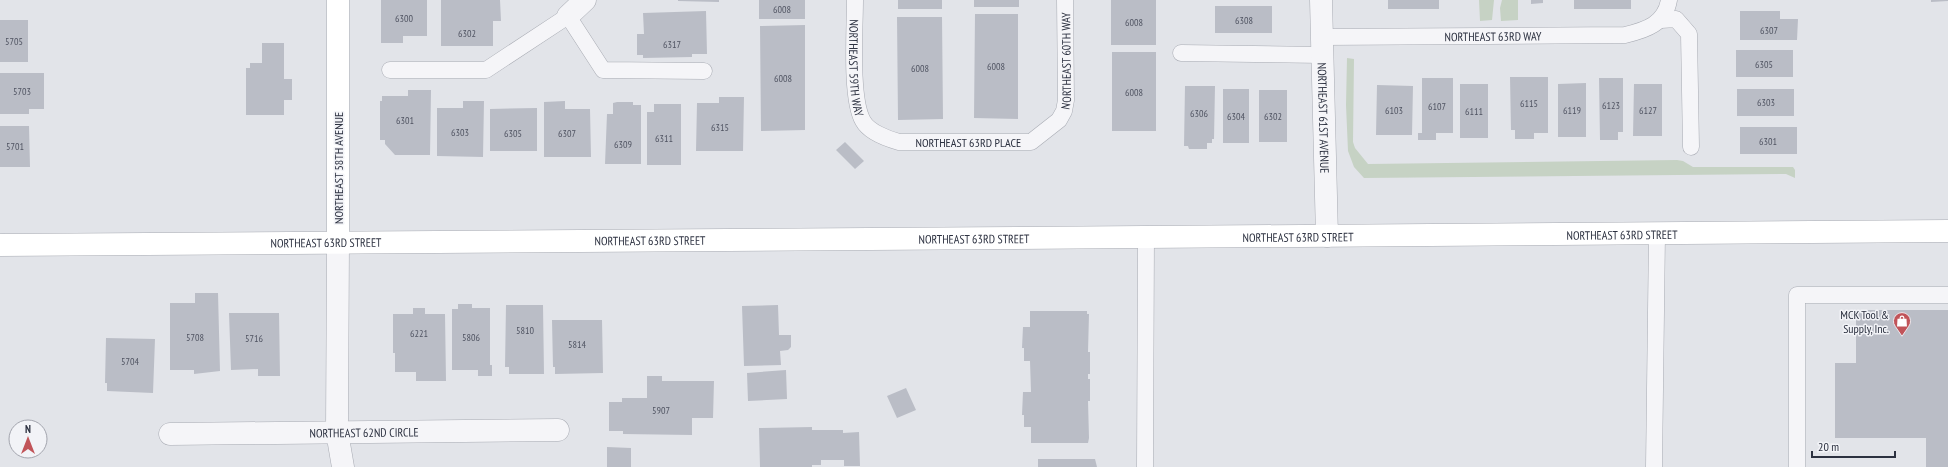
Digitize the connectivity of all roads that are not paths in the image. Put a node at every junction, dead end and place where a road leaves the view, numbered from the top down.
1 (338, 0) edge
2 (585, 0) edge
3 (855, 0) edge
4 (1065, 0) edge
5 (1322, 0) edge
6 (1669, 0) edge
7 (568, 16) junction
8 (1661, 20) junction
9 (1323, 46) junction
10 (1181, 53) dead end
11 (390, 70) dead end
12 (704, 70) dead end
13 (1059, 120) joint
14 (873, 130) joint
15 (1691, 147) dead end
16 (1948, 231) edge
17 (1657, 234) junction
18 (1327, 236) junction
19 (1146, 237) junction
20 (338, 241) junction
21 (0, 245) edge
22 (1948, 295) edge
23 (558, 430) dead end
24 (336, 432) junction
25 (170, 434) dead end
26 (343, 467) edge
27 (1145, 467) edge
28 (1654, 467) edge
29 (1797, 467) edge

1 - 20 main road, NORTHEAST 58TH AVENUE
2 - 7 street
3 - 14 lane, NORTHEAST 59TH WAY
4 - 13 lane, NORTHEAST 60TH WAY
5 - 9 street, NORTHEAST 61ST AVENUE
6 - 8 lane
7 - 11 lane
7 - 12 lane
8 - 9 lane, NORTHEAST 63RD WAY
8 - 15 lane
9 - 10 lane, NORTHEAST 63RD WAY
9 - 18 street, NORTHEAST 61ST AVENUE
13 - 14 lane, NORTHEAST 63RD PLACE
16 - 17 main road, NORTHEAST 63RD STREET
17 - 18 main road, NORTHEAST 63RD STREET
17 - 28 lane
18 - 19 main road, NORTHEAST 63RD STREET
19 - 20 main road, NORTHEAST 63RD STREET
19 - 27 lane
20 - 21 main road, NORTHEAST 63RD STREET
20 - 24 street, NORTHEAST 58TH AVENUE
22 - 29 lane
23 - 24 street, NORTHEAST 62ND CIRCLE
24 - 25 street, NORTHEAST 62ND CIRCLE
24 - 26 street, NORTHEAST 58TH AVENUE

